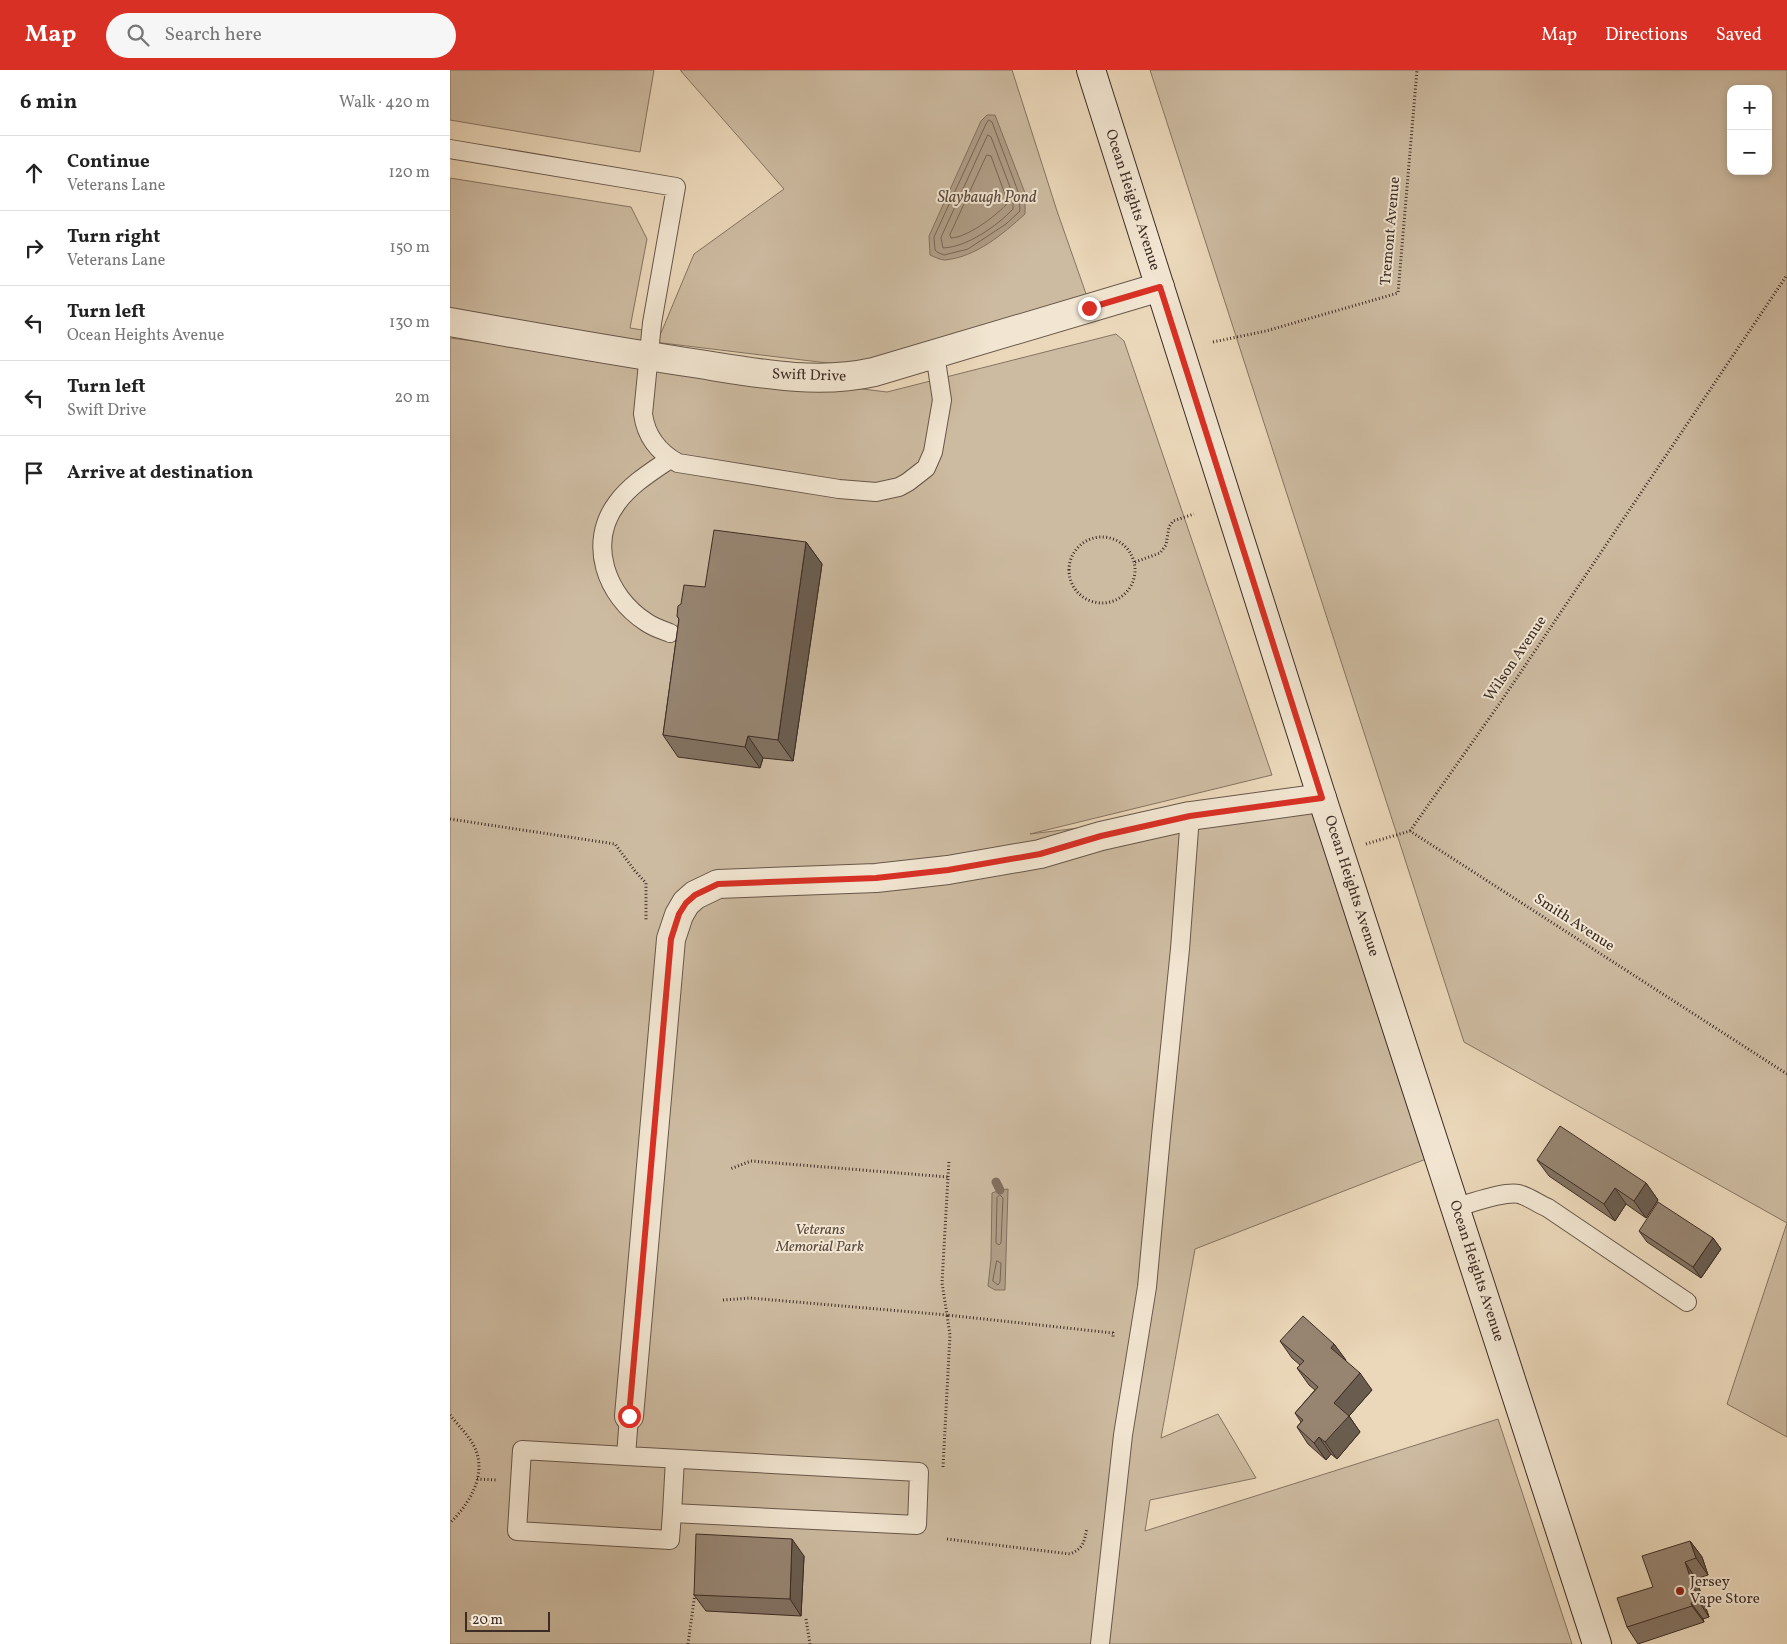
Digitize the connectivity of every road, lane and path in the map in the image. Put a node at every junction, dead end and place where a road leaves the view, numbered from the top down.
1 (1091, 70) edge
2 (1416, 70) edge
3 (450, 149) edge
4 (1787, 275) edge
5 (1160, 287) junction
6 (450, 322) edge
7 (1213, 342) dead end
8 (935, 354) junction
9 (649, 356) junction
10 (670, 459) junction
11 (1194, 514) dead end
12 (1135, 562) junction
13 (670, 633) dead end
14 (1322, 798) junction
15 (1190, 816) junction
16 (450, 819) edge
17 (1410, 831) junction
18 (1340, 852) junction
19 (646, 922) dead end
20 (1787, 1074) edge
21 (949, 1162) dead end
22 (730, 1169) dead end
23 (948, 1177) junction
24 (1456, 1207) junction
25 (723, 1300) dead end
26 (1688, 1302) dead end
27 (947, 1315) junction
28 (1112, 1342) dead end
29 (450, 1416) edge
30 (629, 1416) joint
31 (626, 1456) junction
32 (675, 1459) junction
33 (942, 1473) dead end
34 (478, 1479) junction
35 (502, 1480) dead end
36 (672, 1513) junction
37 (1089, 1521) dead end
38 (450, 1523) edge
39 (947, 1539) dead end
40 (695, 1587) edge
41 (806, 1619) dead end
42 (688, 1644) edge
43 (810, 1644) edge
44 (1100, 1644) edge
45 (1597, 1644) edge

1 - 5 street, Ocean Heights Avenue
2 - 7 path, Tremont Avenue
3 - 9 lane
4 - 17 path, Wilson Avenue
5 - 8 street, Swift Drive
5 - 14 street, Ocean Heights Avenue
6 - 9 street, Swift Drive
8 - 9 street, Swift Drive
8 - 10 lane
9 - 10 lane
10 - 13 lane
11 - 12 path
12 - 12 path
14 - 15 street
14 - 18 street, Ocean Heights Avenue
15 - 30 street
15 - 44 lane
16 - 19 path
17 - 18 path
17 - 20 path, Smith Avenue
18 - 24 street, Ocean Heights Avenue
21 - 23 path
22 - 23 path
23 - 27 path
24 - 26 lane
24 - 45 street, Ocean Heights Avenue
25 - 27 path
27 - 28 path
27 - 33 path
29 - 34 path
30 - 31 lane
31 - 32 lane
31 - 36 lane
32 - 36 lane
32 - 36 lane
34 - 35 path
34 - 38 path
37 - 39 path
40 - 42 path
41 - 43 path

